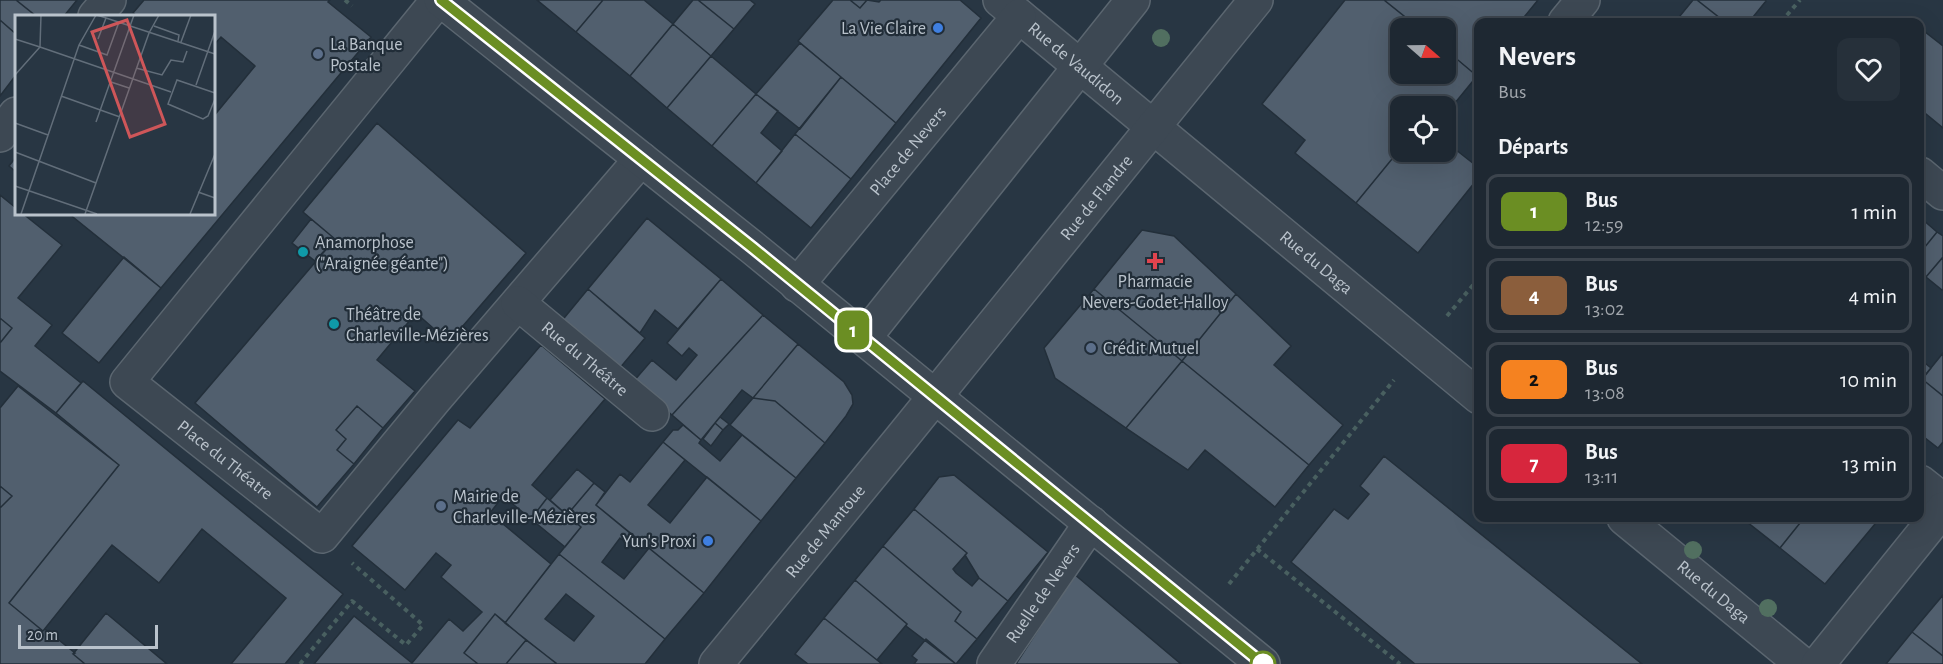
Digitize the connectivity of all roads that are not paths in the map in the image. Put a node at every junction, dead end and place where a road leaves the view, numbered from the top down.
1 (109, 0) edge
2 (439, 0) edge
3 (1133, 0) edge
4 (1256, 0) edge
5 (1583, 0) edge
6 (1010, 8) edge
7 (97, 15) edge
8 (1568, 18) edge
9 (1079, 67) junction
10 (15, 115) edge
11 (1153, 128) junction
12 (0, 135) edge
13 (641, 159) junction
14 (1924, 177) edge
15 (1943, 193) edge
16 (797, 285) junction
17 (518, 303) junction
18 (864, 338) junction
19 (1474, 394) edge
20 (936, 396) junction
21 (652, 414) dead end
22 (1924, 485) edge
23 (1943, 500) edge
24 (1943, 509) edge
25 (1629, 522) edge
26 (1091, 523) junction
27 (725, 661) edge
28 (994, 664) edge
29 (1263, 664) edge
30 (1802, 664) edge
31 (1818, 664) edge

1 - 7 street
2 - 13 street
2 - 17 street, Place du Théatre
3 - 9 street
4 - 11 street, Rue de Flandre
5 - 8 street
6 - 9 street, Rue de Vaudidon
6 - 16 street, Place de Nevers
9 - 11 street, Rue de Vaudidon
9 - 18 street
10 - 12 street
11 - 19 street, Rue du Daga
11 - 20 street, Rue de Flandre
13 - 16 street
13 - 17 street, Place du Théatre
14 - 15 street
16 - 18 street
17 - 21 street, Rue du Théâtre
18 - 20 street
20 - 26 street
20 - 27 street, Rue de Mantoue
22 - 23 street
24 - 31 street
25 - 30 street, Rue du Daga
26 - 28 street, Ruelle de Nevers
26 - 29 street

